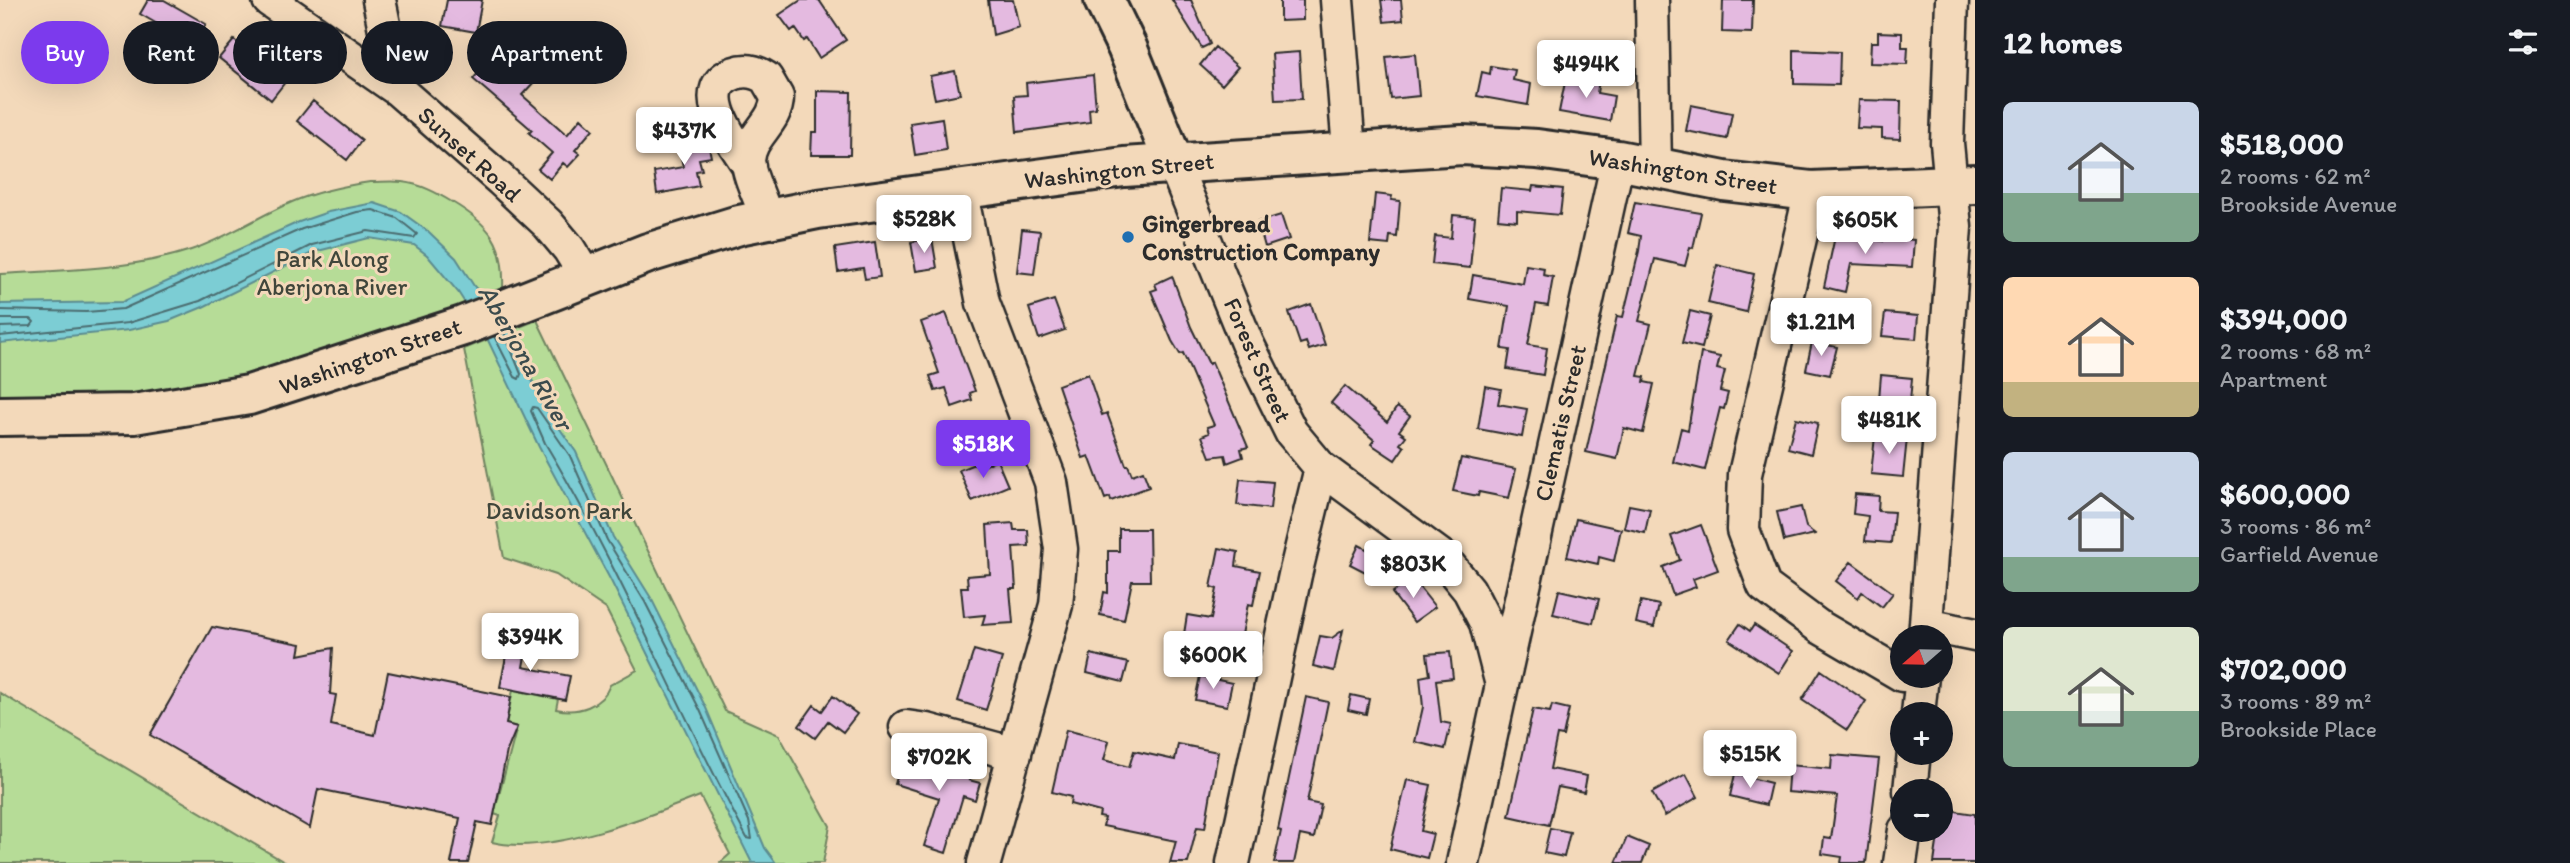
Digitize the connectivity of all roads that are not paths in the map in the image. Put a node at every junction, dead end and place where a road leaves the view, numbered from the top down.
1 (269, 0) edge
2 (379, 0) edge
3 (1104, 0) edge
4 (1337, 0) edge
5 (1653, 0) edge
6 (1952, 0) edge
7 (397, 89) junction
8 (1349, 150) junction
9 (1618, 160) junction
10 (1173, 161) junction
11 (749, 166) dead end
12 (1655, 168) junction
13 (1963, 186) edge
14 (960, 188) junction
15 (1811, 191) junction
16 (767, 219) junction
17 (586, 277) junction
18 (0, 416) edge
19 (1321, 468) junction
20 (1529, 564) junction
21 (1458, 575) junction
22 (1926, 625) edge
23 (1953, 633) edge
24 (1975, 635) edge
25 (1890, 671) edge
26 (1502, 685) junction
27 (906, 727) dead end
28 (1015, 754) junction
29 (1903, 842) edge
30 (984, 863) edge
31 (1233, 863) edge
32 (1463, 863) edge
33 (1900, 863) edge

1 - 7 street, Sunset Road
2 - 7 street
3 - 10 main road, Forest Street
4 - 8 street
5 - 12 street
6 - 13 street
7 - 17 street, Sunset Road
8 - 9 main road, Washington Street
8 - 10 main road, Washington Street
9 - 12 main road, Washington Street
9 - 20 street, Clematis Street
10 - 14 main road, Washington Street
10 - 19 street, Forest Street
11 - 16 street
12 - 15 main road, Washington Street
13 - 15 main road, Washington Street
13 - 22 street
14 - 16 main road, Washington Street
14 - 28 street
15 - 25 street
16 - 17 main road, Washington Street
17 - 18 main road, Washington Street
19 - 21 street, Forest Street
19 - 31 street
20 - 21 street
20 - 26 street, Clematis Street
21 - 26 street, Forest Street
23 - 24 street
26 - 32 street, Forest Street
27 - 28 street
28 - 30 street
29 - 33 street

